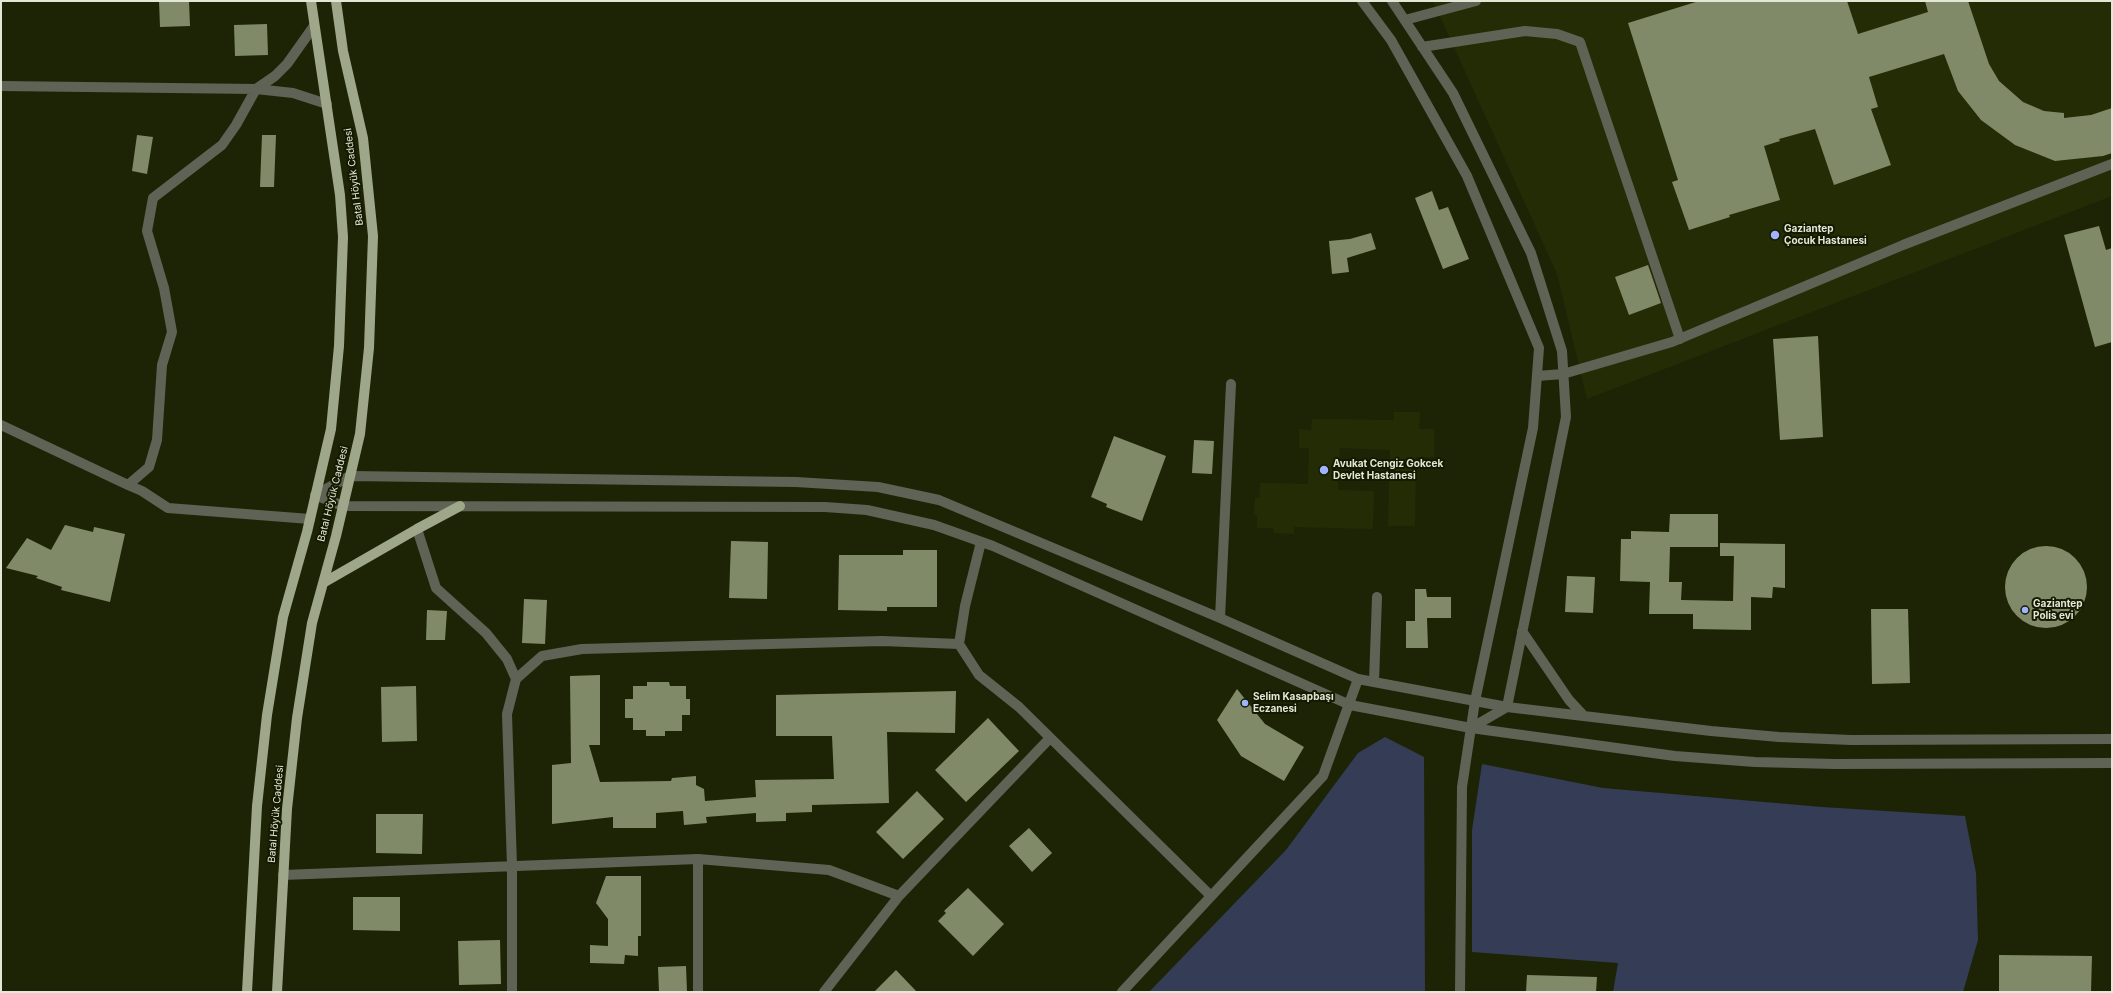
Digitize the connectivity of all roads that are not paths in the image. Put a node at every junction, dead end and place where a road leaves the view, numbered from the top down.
1 (311, 1) edge
2 (336, 1) edge
3 (1362, 1) edge
4 (1392, 1) edge
5 (1476, 1) edge
6 (1405, 20) junction
7 (314, 26) junction
8 (1422, 47) junction
9 (1, 86) edge
10 (256, 89) junction
11 (327, 104) junction
12 (2112, 164) edge
13 (1680, 339) junction
14 (1564, 374) junction
15 (1537, 376) junction
16 (1231, 384) dead end
17 (1, 425) edge
18 (350, 476) junction
19 (128, 485) junction
20 (315, 495) junction
21 (343, 506) junction
22 (460, 506) junction
23 (310, 519) junction
24 (416, 528) junction
25 (981, 542) junction
26 (323, 583) junction
27 (1377, 597) dead end
28 (1220, 618) junction
29 (1522, 631) junction
30 (960, 644) junction
31 (516, 679) junction
32 (1358, 679) junction
33 (1374, 682) junction
34 (1475, 701) junction
35 (1350, 705) junction
36 (1507, 707) junction
37 (1583, 715) junction
38 (1471, 728) junction
39 (1050, 738) junction
40 (2112, 739) edge
41 (2112, 763) edge
42 (698, 859) junction
43 (512, 866) junction
44 (283, 875) junction
45 (899, 896) junction
46 (1211, 896) junction
47 (247, 992) edge
48 (276, 992) edge
49 (512, 992) edge
50 (698, 992) edge
51 (824, 992) edge
52 (1122, 992) edge
53 (1460, 992) edge

1 - 7 main road, Batal Höyük Caddesi
2 - 18 main road, Batal Höyük Caddesi
3 - 15 street
4 - 6 street
5 - 6 street
6 - 8 street
7 - 10 street
7 - 11 main road, Batal Höyük Caddesi
8 - 13 street
8 - 14 street
9 - 10 street
10 - 11 street
10 - 19 street
11 - 20 main road, Batal Höyük Caddesi
12 - 13 street
13 - 14 street
14 - 15 street
14 - 29 street
15 - 34 street
16 - 28 street
17 - 19 street
18 - 20 street
18 - 21 main road, Batal Höyük Caddesi
18 - 28 street
19 - 23 street
20 - 21 street
20 - 23 main road, Batal Höyük Caddesi
21 - 22 street
21 - 26 main road, Batal Höyük Caddesi
22 - 24 main road
22 - 25 street
23 - 47 main road, Batal Höyük Caddesi
24 - 26 main road
24 - 31 street
25 - 30 street
25 - 35 street
26 - 44 main road, Batal Höyük Caddesi
27 - 33 street
28 - 32 street
29 - 36 street
29 - 37 street
30 - 31 street
30 - 39 street
31 - 43 street
32 - 33 street
32 - 35 street
33 - 34 street
34 - 36 street
34 - 38 street
35 - 38 street
35 - 46 street
36 - 37 street
36 - 38 street
37 - 40 street
38 - 41 street
38 - 53 street
39 - 45 street
39 - 46 street
42 - 43 street
42 - 45 street
42 - 50 street
43 - 44 street
43 - 49 street
44 - 48 main road, Batal Höyük Caddesi
45 - 51 street
46 - 52 street

